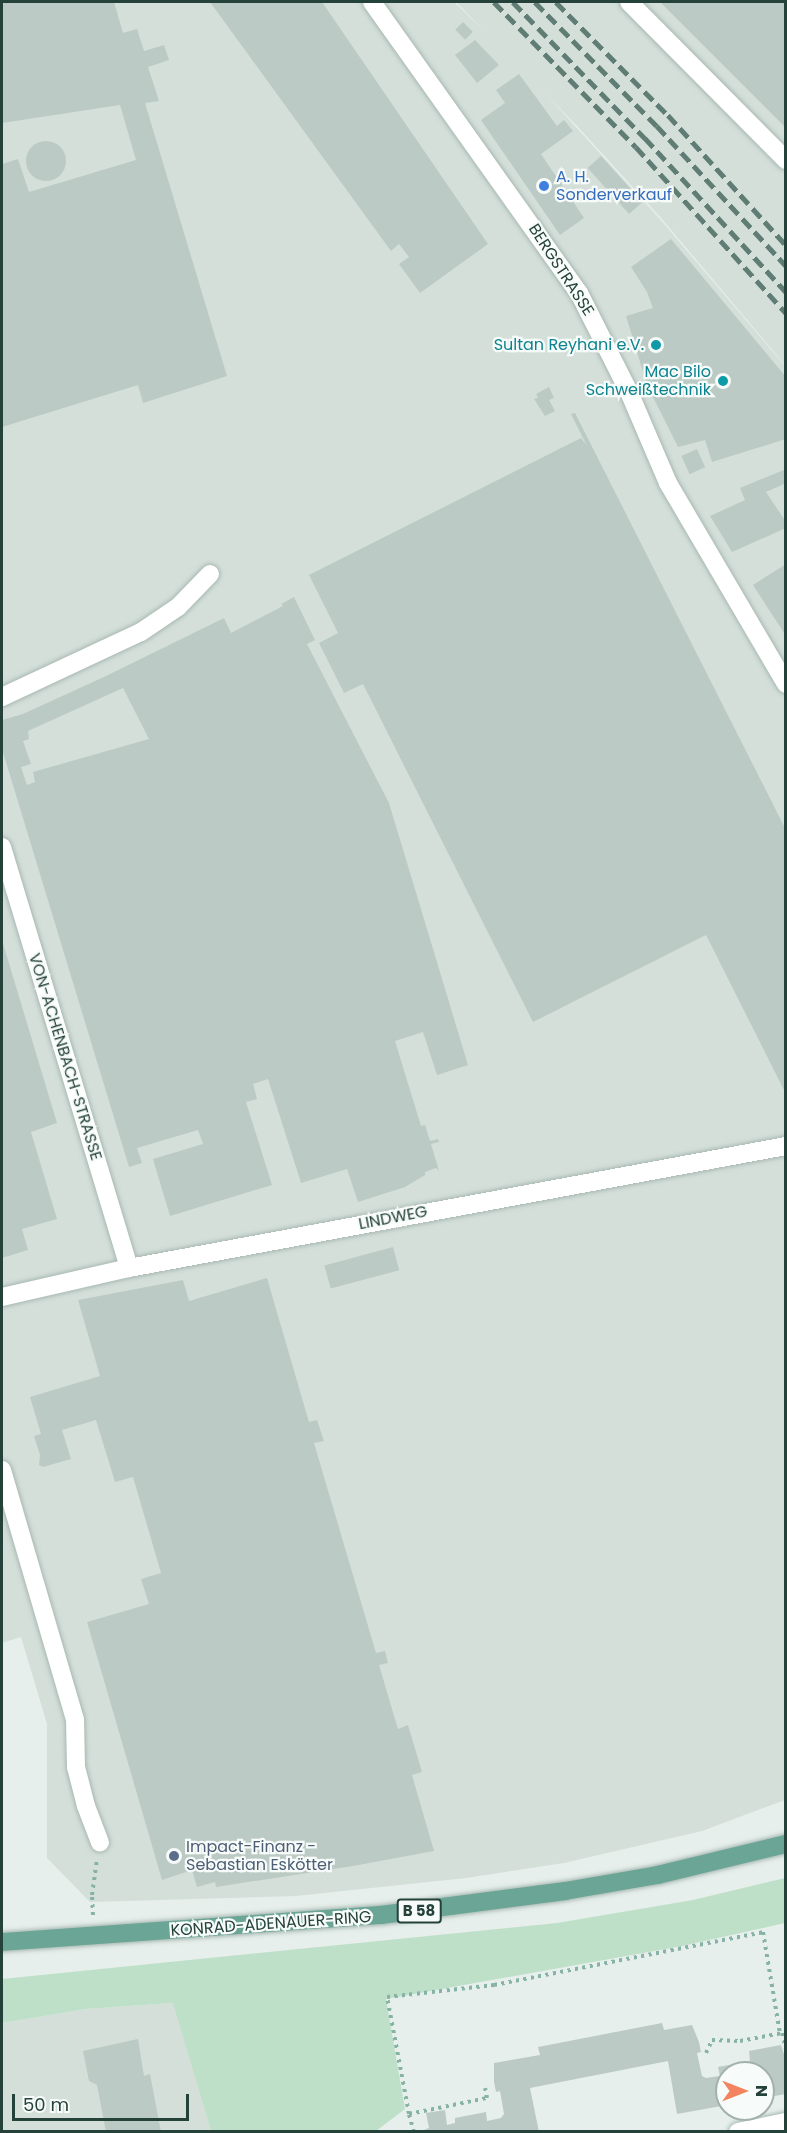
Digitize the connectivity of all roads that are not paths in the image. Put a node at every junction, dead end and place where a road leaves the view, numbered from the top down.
1 (372, 2) edge
2 (629, 2) edge
3 (786, 160) edge
4 (210, 574) dead end
5 (786, 684) edge
6 (2, 696) edge
7 (2, 847) edge
8 (786, 1146) edge
9 (129, 1268) junction
10 (2, 1297) edge
11 (2, 1470) edge
12 (100, 1842) road end
13 (786, 1845) edge
14 (2, 1942) edge
15 (786, 2122) edge
16 (738, 2132) edge

1 - 5 street, BERGSTRASSE
2 - 3 street
4 - 6 street
7 - 9 street, VON-ACHENBACH-STRASSE
8 - 9 street, LINDWEG
9 - 10 street, LINDWEG
11 - 12 street
13 - 14 main road, KONRAD-ADENAUER-RING / B 58
15 - 16 street

